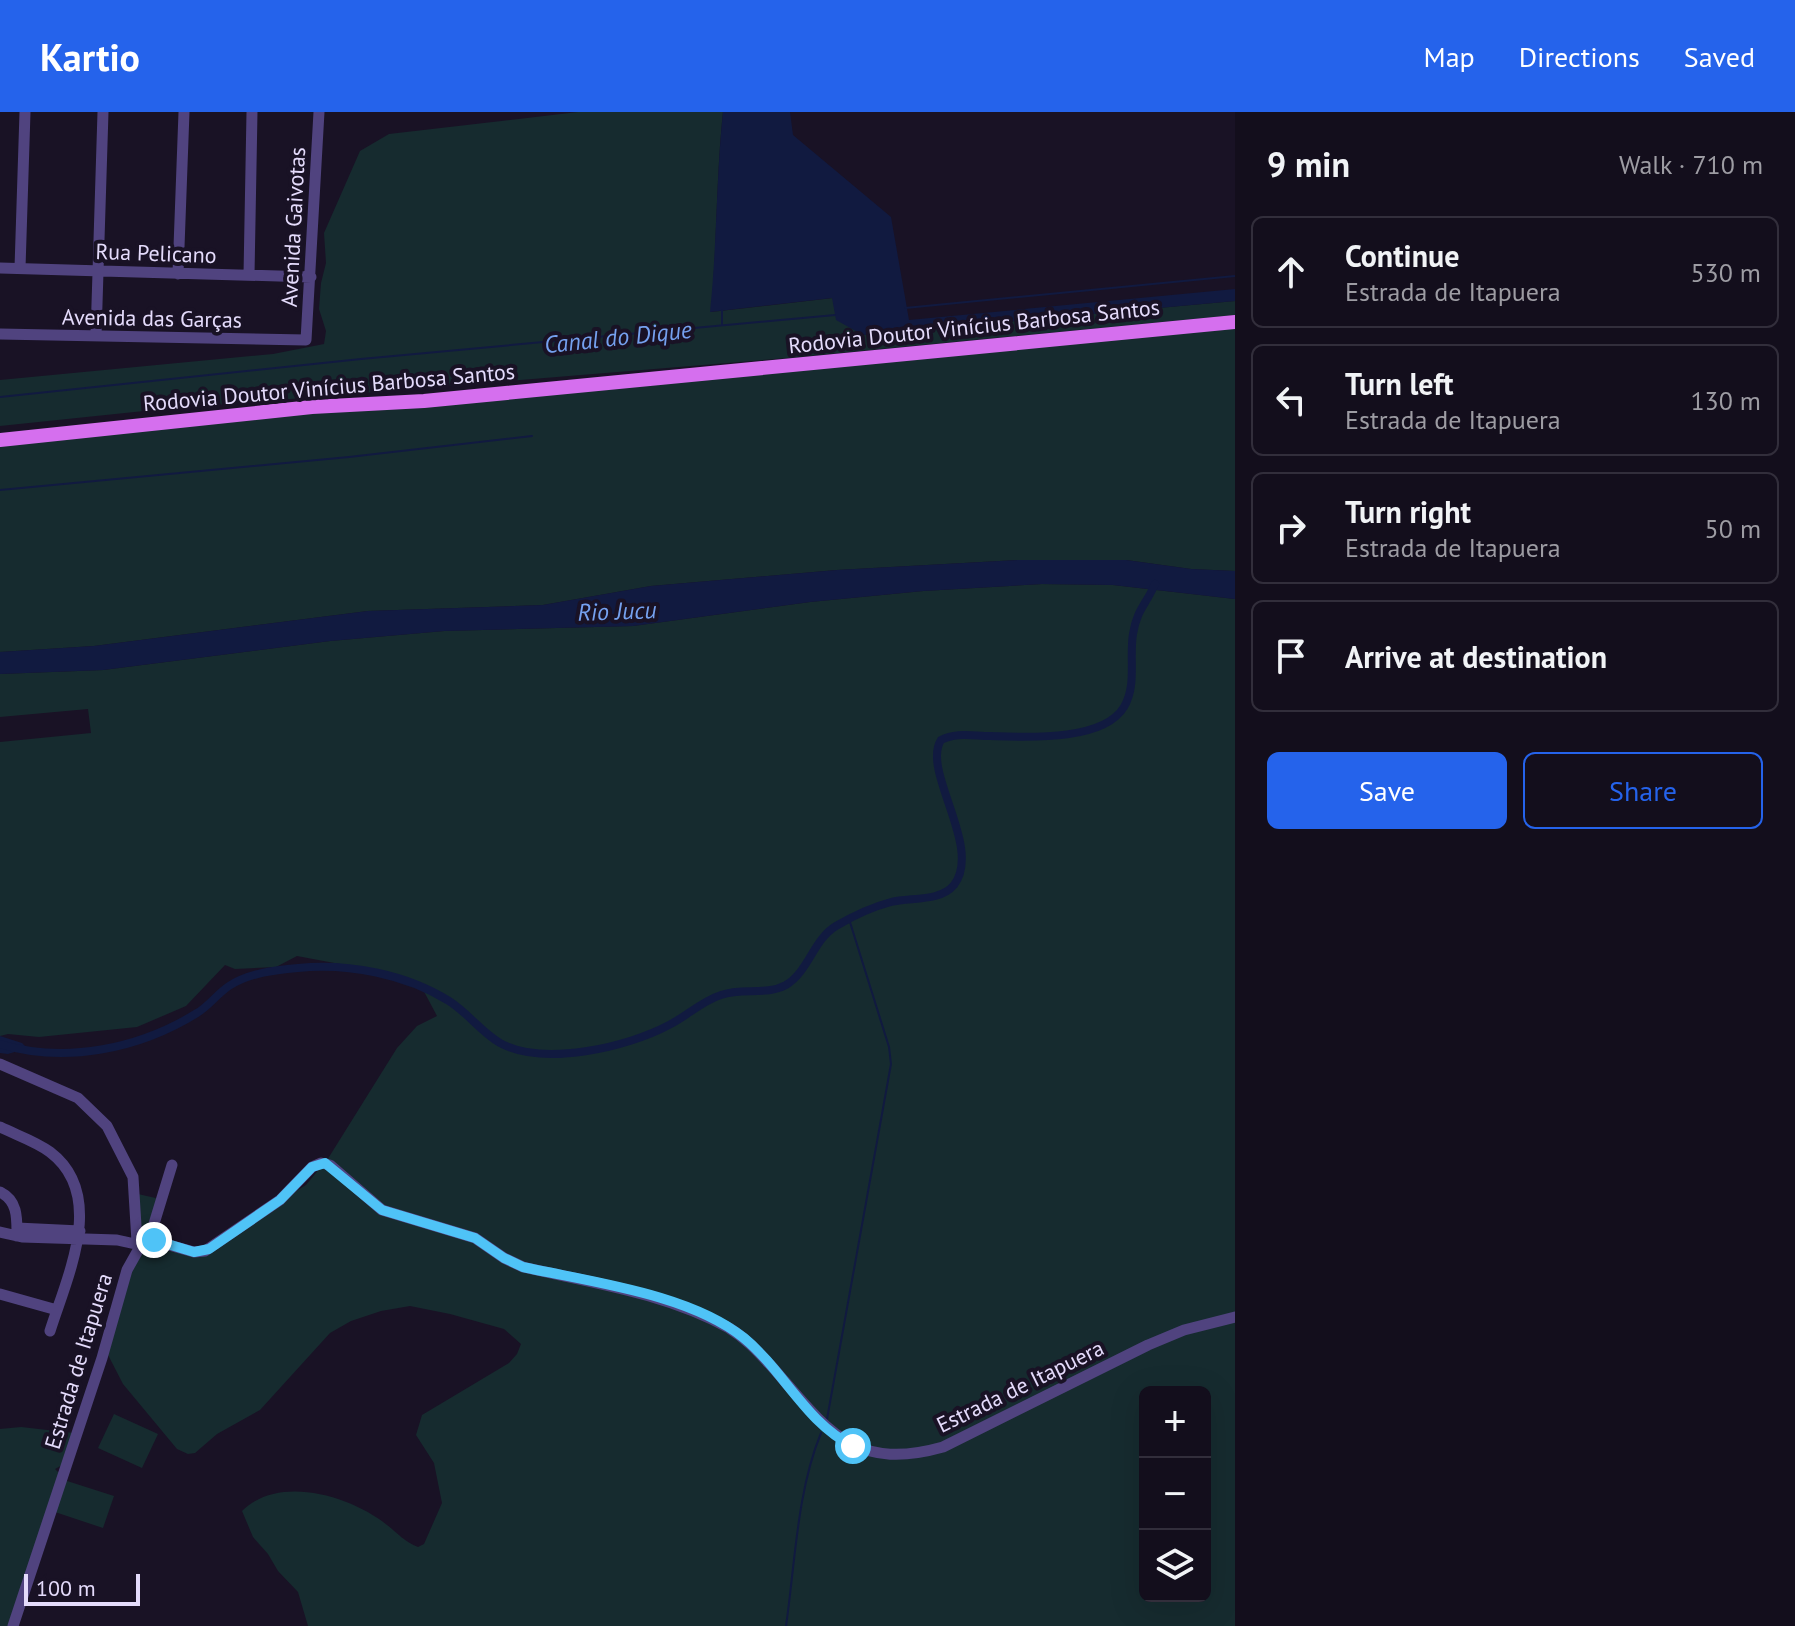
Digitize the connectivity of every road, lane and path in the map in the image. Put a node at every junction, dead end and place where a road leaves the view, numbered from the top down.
1 (25, 112) edge
2 (103, 112) edge
3 (184, 112) edge
4 (252, 112) edge
5 (319, 112) edge
6 (0, 268) edge
7 (20, 268) junction
8 (99, 271) junction
9 (178, 274) junction
10 (249, 275) junction
11 (311, 277) junction
12 (1235, 322) edge
13 (0, 334) edge
14 (96, 336) junction
15 (304, 342) joint
16 (0, 440) edge
17 (0, 1064) edge
18 (0, 1127) edge
19 (172, 1165) dead end
20 (0, 1192) edge
21 (0, 1232) edge
22 (17, 1232) junction
23 (79, 1236) junction
24 (142, 1242) junction
25 (0, 1294) edge
26 (57, 1310) junction
27 (1235, 1317) edge
28 (50, 1331) dead end
29 (13, 1626) edge

1 - 7 street
2 - 8 street
3 - 9 street
4 - 10 street
5 - 11 street, Avenida Gaivotas
6 - 7 street, Rua Pelicano
7 - 8 street, Rua Pelicano
8 - 9 street, Rua Pelicano
8 - 14 street
9 - 10 street, Rua Pelicano
10 - 11 street, Rua Pelicano
11 - 15 street, Avenida Gaivotas
12 - 16 main road, Rodovia Doutor Vinícius Barbosa Santos
13 - 14 street, Avenida das Garças
14 - 15 street, Avenida das Garças
17 - 24 street
18 - 23 street
19 - 24 street
20 - 22 street
21 - 22 street
22 - 23 street
23 - 24 street
23 - 26 street
24 - 27 street, Estrada de Itapuera
24 - 29 street, Estrada de Itapuera
25 - 26 street
26 - 28 street

